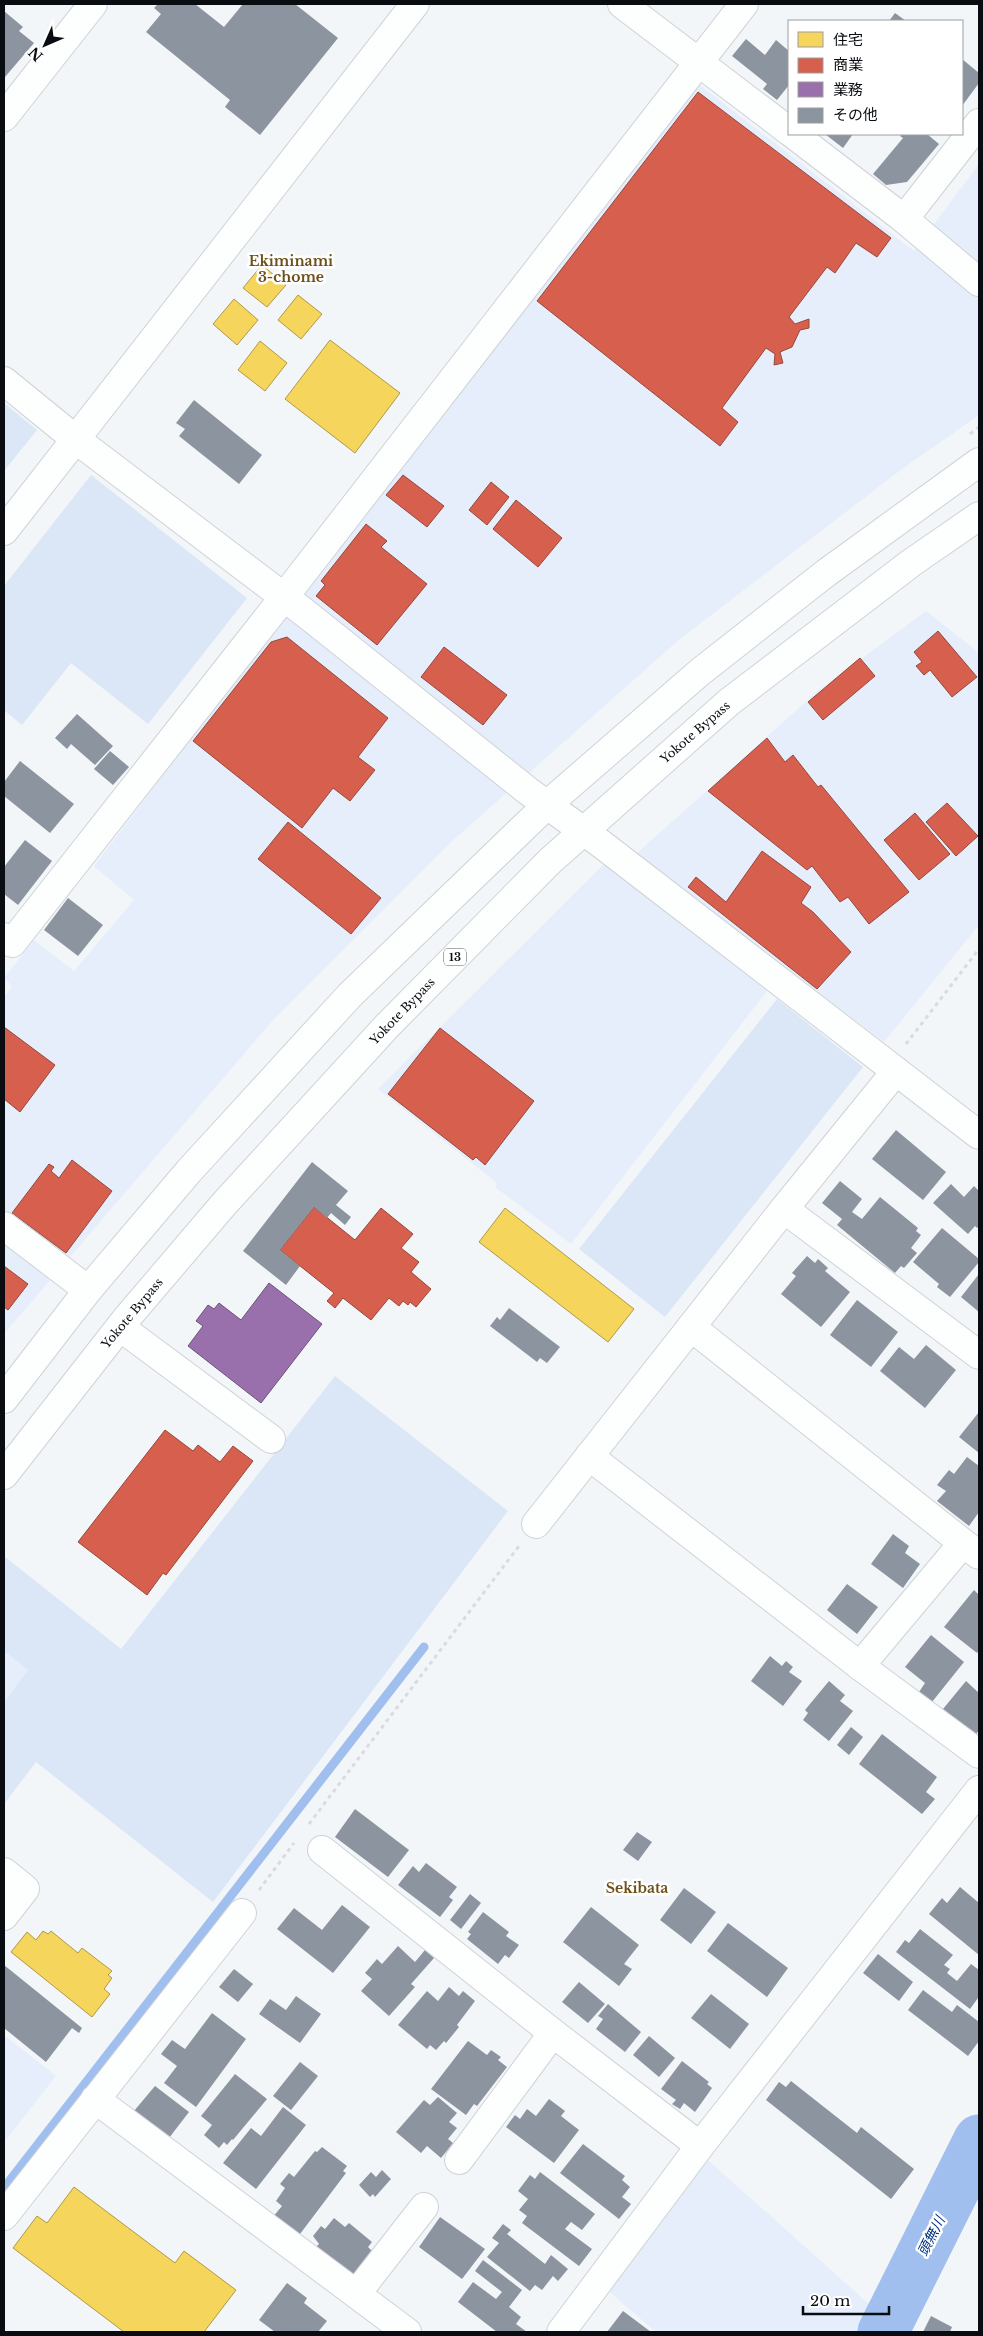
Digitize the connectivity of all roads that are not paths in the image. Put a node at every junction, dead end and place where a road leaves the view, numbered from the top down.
1 (93, 4) edge
2 (415, 4) edge
3 (622, 4) edge
4 (744, 4) edge
5 (698, 62) junction
6 (4, 117) edge
7 (979, 123) edge
8 (788, 130) edge
9 (793, 135) edge
10 (904, 219) junction
11 (979, 282) edge
12 (4, 381) edge
13 (74, 438) junction
14 (979, 462) edge
15 (979, 516) edge
16 (4, 531) edge
17 (284, 597) junction
18 (548, 804) junction
19 (584, 830) junction
20 (4, 936) edge
21 (893, 1068) junction
22 (979, 1135) edge
23 (784, 1209) junction
24 (4, 1226) edge
25 (88, 1290) junction
26 (120, 1327) junction
27 (691, 1327) junction
28 (979, 1355) edge
29 (4, 1399) edge
30 (271, 1439) dead end
31 (589, 1456) junction
32 (4, 1475) edge
33 (536, 1524) road end
34 (971, 1549) edge
35 (860, 1666) junction
36 (979, 1754) edge
37 (979, 1790) edge
38 (322, 1850) dead end
39 (4, 1872) edge
40 (242, 1913) road end
41 (4, 1916) edge
42 (553, 2033) junction
43 (95, 2099) junction
44 (700, 2146) junction
45 (459, 2160) dead end
46 (424, 2207) dead end
47 (4, 2216) edge
48 (358, 2293) junction
49 (407, 2332) edge
50 (560, 2332) edge

1 - 6 main road
2 - 13 main road
3 - 5 main road
4 - 5 main road
5 - 8 main road
5 - 17 main road
7 - 10 main road
9 - 10 main road
10 - 11 main road
12 - 13 main road
13 - 16 main road
13 - 17 main road
14 - 18 main road
15 - 19 main road, Yokote Bypass / 13
17 - 18 main road
17 - 20 main road
18 - 19 main road
18 - 25 main road
19 - 21 main road
19 - 26 main road, Yokote Bypass / 13
21 - 22 main road
21 - 23 main road
23 - 27 main road
23 - 28 main road
24 - 25 main road
25 - 29 main road
26 - 30 main road
26 - 32 main road, Yokote Bypass / 13
27 - 31 main road
27 - 34 main road
31 - 33 main road
31 - 35 main road
34 - 35 main road
35 - 36 main road
37 - 44 main road
38 - 42 main road
39 - 41 main road
40 - 43 main road
42 - 44 main road
42 - 45 main road
43 - 47 main road
43 - 48 main road
44 - 50 main road
46 - 48 main road
48 - 49 main road

